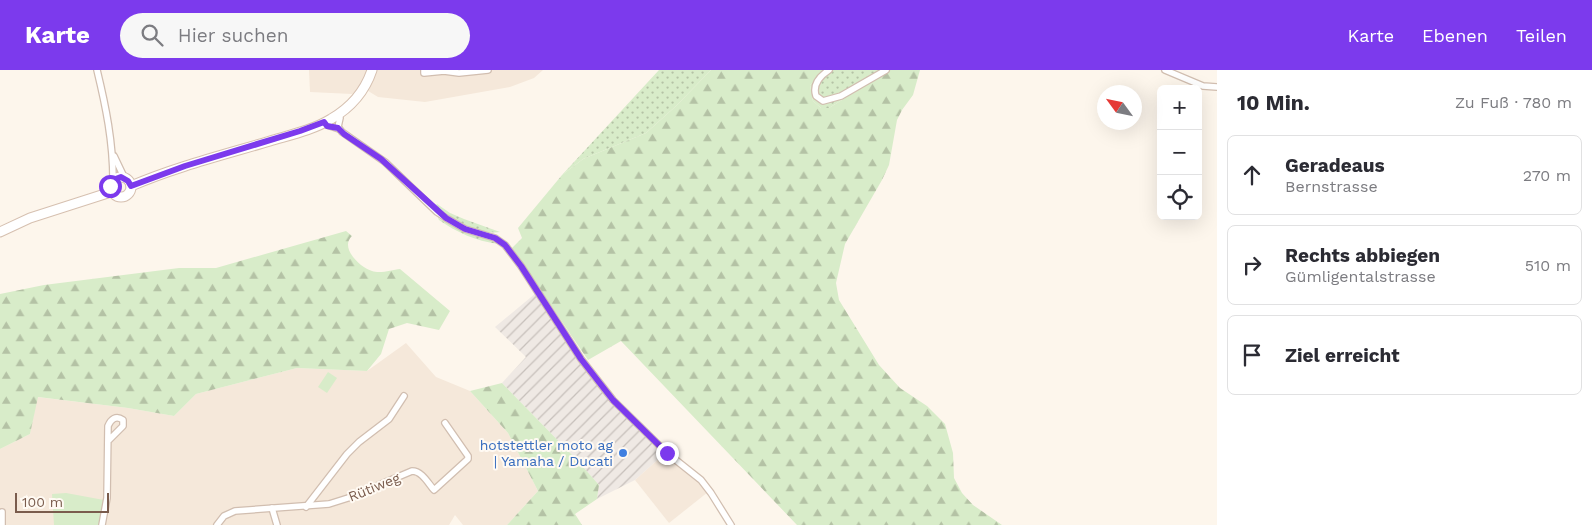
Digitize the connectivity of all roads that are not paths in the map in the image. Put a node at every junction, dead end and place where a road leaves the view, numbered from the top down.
1 (97, 70) edge
2 (372, 70) edge
3 (424, 70) edge
4 (488, 70) edge
5 (830, 70) edge
6 (886, 70) edge
7 (1165, 70) edge
8 (1217, 87) edge
9 (338, 114) junction
10 (324, 122) junction
11 (339, 129) junction
12 (113, 154) junction
13 (124, 177) junction
14 (113, 180) junction
15 (131, 186) junction
16 (111, 192) junction
17 (0, 232) edge
18 (404, 396) dead end
19 (445, 423) dead end
20 (109, 440) dead end
21 (306, 507) junction
22 (272, 508) junction
23 (2, 512) dead end
24 (2, 525) edge
25 (102, 525) edge
26 (217, 525) edge
27 (277, 525) edge
28 (731, 525) edge

1 - 12 street
2 - 9 main road
3 - 4 street
5 - 6 street
7 - 8 street
9 - 10 main road
9 - 11 street
10 - 11 street
10 - 15 main road
11 - 28 street
12 - 13 street
12 - 14 street
13 - 14 main road
13 - 15 main road
14 - 16 main road
15 - 16 main road
16 - 17 main road
18 - 21 street, Rütiweg
19 - 21 street, Rütiweg
20 - 25 street
21 - 22 street, Rütiweg
22 - 26 street, Rütiweg
22 - 27 street
23 - 24 street

